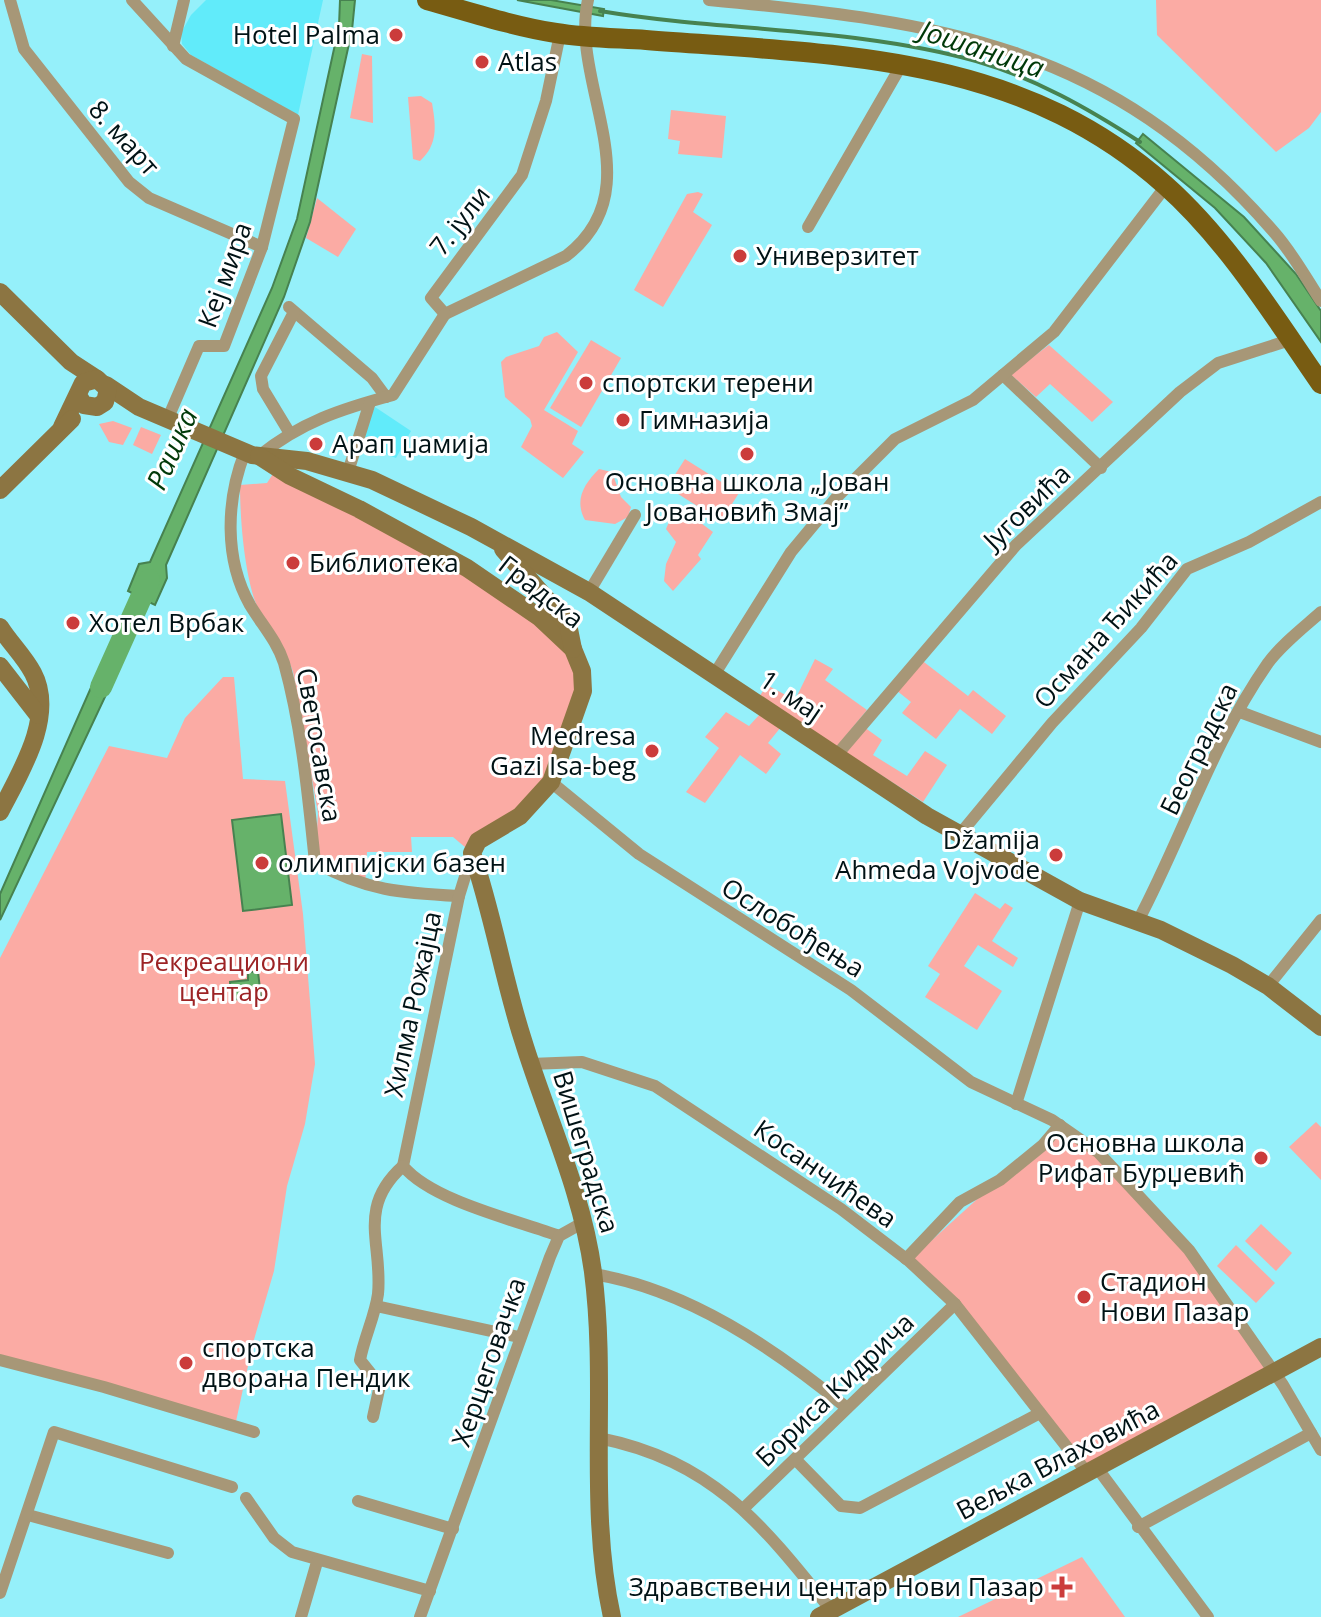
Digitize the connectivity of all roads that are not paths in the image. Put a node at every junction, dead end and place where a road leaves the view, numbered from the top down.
1 (10, 0) edge
2 (132, 0) edge
3 (184, 0) edge
4 (427, 0) edge
5 (588, 0) edge
6 (709, 0) edge
7 (583, 28) junction
8 (560, 34) junction
9 (173, 46) junction
10 (902, 64) junction
11 (1166, 186) junction
12 (808, 227) dead end
13 (262, 247) junction
14 (0, 292) edge
15 (1321, 301) edge
16 (445, 314) junction
17 (1290, 340) junction
18 (1003, 375) junction
19 (1321, 384) edge
20 (93, 394) junction
21 (386, 397) junction
22 (370, 402) junction
23 (168, 418) junction
24 (289, 432) junction
25 (252, 454) junction
26 (1101, 468) junction
27 (348, 472) junction
28 (0, 490) edge
29 (1321, 502) edge
30 (635, 515) dead end
31 (497, 541) junction
32 (589, 592) junction
33 (549, 599) junction
34 (1321, 612) edge
35 (535, 613) junction
36 (0, 627) edge
37 (573, 649) junction
38 (0, 666) edge
39 (714, 675) junction
40 (1240, 712) junction
41 (38, 715) junction
42 (1321, 742) edge
43 (835, 757) junction
44 (551, 782) junction
45 (0, 812) edge
46 (960, 834) junction
47 (472, 853) junction
48 (459, 896) junction
49 (1080, 901) junction
50 (1321, 920) edge
51 (1138, 921) junction
52 (1268, 986) junction
53 (1321, 1027) edge
54 (530, 1064) junction
55 (1016, 1104) junction
56 (1060, 1125) junction
57 (403, 1166) junction
58 (584, 1222) junction
59 (559, 1236) junction
60 (906, 1259) junction
61 (593, 1274) junction
62 (955, 1304) junction
63 (376, 1306) junction
64 (519, 1337) junction
65 (1321, 1347) edge
66 (0, 1360) edge
67 (1273, 1372) junction
68 (847, 1408) junction
69 (1040, 1413) junction
70 (373, 1417) dead end
71 (254, 1432) dead end
72 (1311, 1433) junction
73 (599, 1438) junction
74 (1321, 1450) edge
75 (796, 1460) junction
76 (1093, 1472) junction
77 (232, 1487) dead end
78 (246, 1498) dead end
79 (358, 1501) dead end
80 (744, 1508) junction
81 (28, 1515) junction
82 (1138, 1527) junction
83 (453, 1529) junction
84 (168, 1553) dead end
85 (317, 1562) junction
86 (4, 1570) edge
87 (430, 1591) junction
88 (0, 1593) edge
89 (825, 1614) edge
90 (301, 1617) edge
91 (420, 1617) edge
92 (612, 1617) edge
93 (1208, 1617) edge

1 - 13 street, 8. март
2 - 9 street
3 - 9 street
4 - 8 main road
5 - 7 street
6 - 15 street
7 - 8 main road
7 - 10 main road
7 - 16 street
8 - 16 street, 7. јули
9 - 13 street, Кеј мира
10 - 11 main road
10 - 12 street
11 - 17 main road
11 - 18 street
13 - 23 street, Кеј мира
14 - 20 street, 1. мај
16 - 21 street
17 - 19 main road
17 - 26 street, Југовића
18 - 26 street
18 - 39 street
20 - 23 street, 1. мај
20 - 28 street
21 - 22 street
21 - 24 street
22 - 24 street
22 - 27 street
23 - 25 street, 1. мај
24 - 25 street
25 - 27 street, 1. мај
25 - 35 street, Градска
25 - 48 street, Светосавска
26 - 43 street, Југовића
27 - 31 street, 1. мај
29 - 46 street, Османа Ђикића
30 - 32 street
31 - 32 street, 1. мај
31 - 33 street
32 - 39 street, 1. мај
33 - 35 street
33 - 37 street
34 - 40 street, Београдска
35 - 37 street, Градска
36 - 41 street
37 - 44 street, Градска
38 - 41 street
39 - 43 street, 1. мај
40 - 42 street
40 - 51 street, Београдска
41 - 45 street
43 - 46 street, 1. мај
44 - 47 street, Градска
44 - 55 street, Ослобођења
46 - 49 street, 1. мај
47 - 48 street, Хилма Рожајца
47 - 54 street, Вишеградска
48 - 57 street, Хилма Рожајца
49 - 51 street, 1. мај
49 - 55 street
50 - 52 street
51 - 52 street, 1. мај
52 - 53 street, 1. мај
54 - 58 street, Вишеградска
54 - 60 street, Косанчићева
55 - 56 street, Ослобођења
56 - 60 street
56 - 67 street, Ослобођења
57 - 59 street
57 - 63 street, Хилма Рожајца
58 - 59 street
58 - 61 street, Вишеградска
59 - 64 street, Херцеговачка
60 - 62 street, Косанчићева
61 - 68 street
61 - 73 street, Вишеградска
62 - 68 street, Бориса Кидрича
62 - 69 street, Косанчићева
63 - 64 street
63 - 70 street, Хилма Рожајца
64 - 83 street, Херцеговачка
65 - 67 street, Вељка Влаховића
66 - 71 street
67 - 72 street, Ослобођења
67 - 76 street, Вељка Влаховића
68 - 75 street, Бориса Кидрича
69 - 75 street
69 - 76 street, Косанчићева
72 - 74 street, Ослобођења
72 - 82 street
73 - 80 street
73 - 92 street, Вишеградска
75 - 80 street, Бориса Кидрича
76 - 82 street, Косанчићева
76 - 89 street, Вељка Влаховића
77 - 81 street
78 - 85 street
79 - 83 street
80 - 89 street
81 - 84 street
81 - 86 street
82 - 93 street, Косанчићева
83 - 87 street, Херцеговачка
85 - 87 street
85 - 90 street
86 - 88 street
87 - 91 street, Херцеговачка

